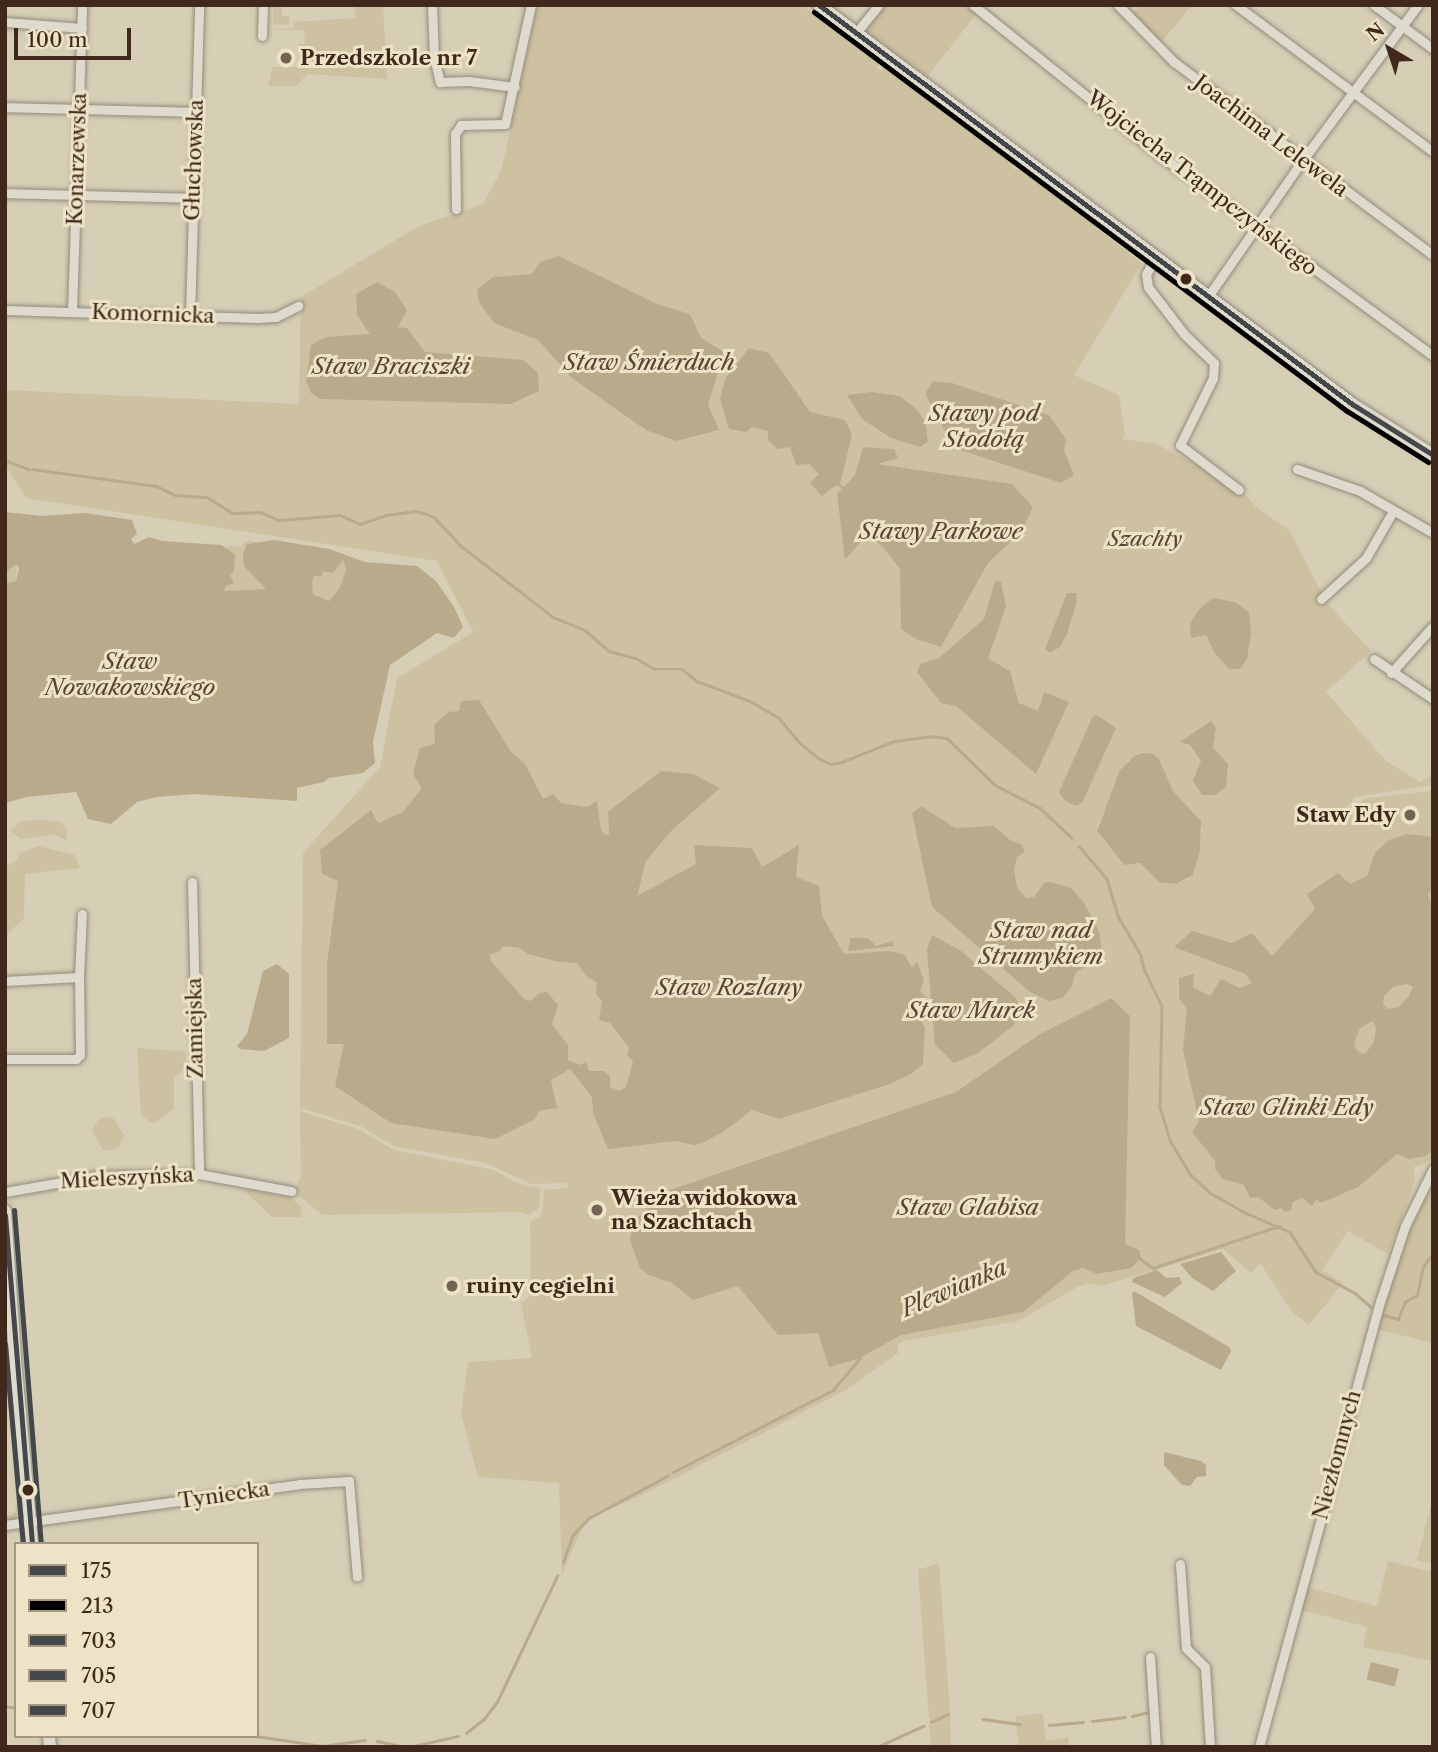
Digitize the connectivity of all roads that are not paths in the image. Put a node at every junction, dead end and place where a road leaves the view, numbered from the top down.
1 (82, 5) edge
2 (198, 5) edge
3 (262, 5) edge
4 (432, 5) edge
5 (531, 5) edge
6 (818, 5) edge
7 (878, 5) edge
8 (973, 5) edge
9 (1118, 5) edge
10 (1236, 5) edge
11 (1374, 5) edge
12 (1418, 5) edge
13 (5, 23) edge
14 (1402, 25) junction
15 (82, 28) junction
16 (856, 33) junction
17 (262, 36) dead end
18 (1433, 49) edge
19 (514, 87) junction
20 (1353, 93) junction
21 (5, 107) edge
22 (79, 109) junction
23 (195, 112) junction
24 (1433, 152) edge
25 (1302, 161) junction
26 (5, 193) edge
27 (76, 194) junction
28 (193, 198) junction
29 (456, 209) dead end
30 (1256, 227) junction
31 (1433, 255) edge
32 (1155, 259) junction
33 (1207, 298) junction
34 (298, 306) dead end
35 (5, 310) edge
36 (72, 312) junction
37 (190, 314) junction
38 (1433, 356) edge
39 (1433, 455) edge
40 (1297, 469) dead end
41 (1239, 490) dead end
42 (1393, 511) junction
43 (1433, 533) edge
44 (1321, 599) dead end
45 (1433, 626) edge
46 (1374, 659) dead end
47 (1391, 673) junction
48 (1433, 699) edge
49 (192, 881) dead end
50 (82, 914) dead end
51 (79, 977) junction
52 (5, 981) edge
53 (5, 1059) edge
54 (1433, 1169) edge
55 (199, 1174) junction
56 (291, 1191) dead end
57 (5, 1192) edge
58 (5, 1211) edge
59 (30, 1522) junction
60 (5, 1525) edge
61 (32, 1542) edge
62 (1180, 1564) dead end
63 (357, 1577) dead end
64 (1150, 1657) dead end
65 (1156, 1747) edge
66 (1210, 1747) edge
67 (1259, 1747) edge

1 - 15 street, Konarzewska
2 - 23 street, Głuchowska
3 - 17 street
4 - 19 street
5 - 19 street
6 - 16 street
7 - 16 street
8 - 30 street, Wojciecha Trąmpczyńskiego
9 - 25 street, Joachima Lelewela
10 - 20 street
11 - 14 street
12 - 14 street
13 - 15 street
14 - 18 street
14 - 20 street
15 - 22 street, Konarzewska
16 - 32 street
19 - 29 street
20 - 24 street
20 - 25 street
21 - 22 street
22 - 23 street
22 - 27 street, Konarzewska
23 - 28 street, Głuchowska
25 - 30 street
25 - 31 street, Joachima Lelewela
26 - 27 street
27 - 28 street
27 - 36 street, Konarzewska
28 - 37 street, Głuchowska
30 - 33 street
30 - 38 street, Wojciecha Trąmpczyńskiego
32 - 33 street
32 - 41 street
33 - 39 street
34 - 37 street, Komornicka
35 - 36 street, Komornicka
36 - 37 street, Komornicka
40 - 42 street
42 - 43 street
42 - 44 street
45 - 47 street
46 - 47 street
47 - 48 street
49 - 55 street, Zamiejska
50 - 51 street
51 - 52 street
51 - 53 street
54 - 67 street, Niezłomnych
55 - 56 street, Mieleszyńska
55 - 57 street, Mieleszyńska
58 - 59 street
59 - 60 street, Tyniecka
59 - 61 street
59 - 63 street, Tyniecka
62 - 66 street
64 - 65 street

